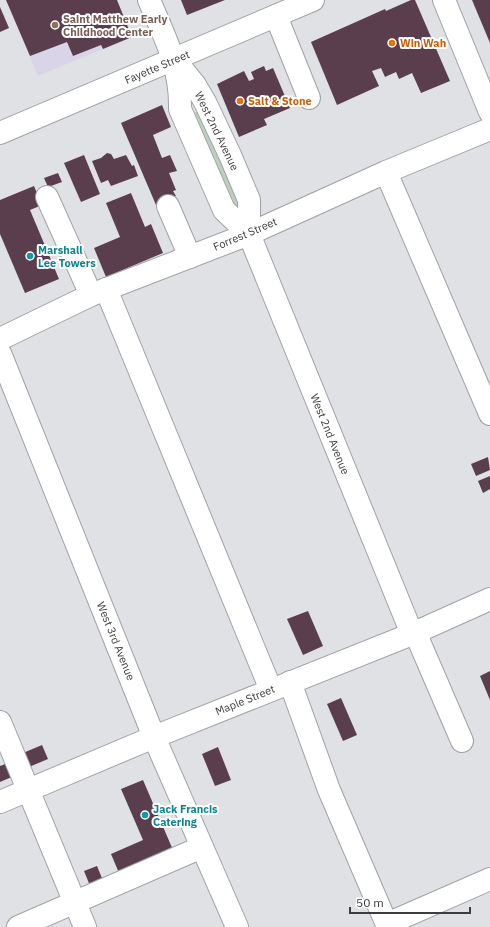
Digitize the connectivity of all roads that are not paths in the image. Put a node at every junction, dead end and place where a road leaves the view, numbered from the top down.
1 (149, 0) edge
2 (313, 0) edge
3 (444, 0) edge
4 (276, 16) junction
5 (175, 60) junction
6 (309, 98) dead end
7 (490, 112) edge
8 (490, 129) edge
9 (0, 133) edge
10 (386, 172) junction
11 (47, 197) dead end
12 (168, 206) dead end
13 (249, 234) junction
14 (190, 257) junction
15 (98, 292) junction
16 (0, 339) edge
17 (0, 353) edge
18 (490, 414) edge
19 (490, 599) edge
20 (414, 633) junction
21 (281, 686) junction
22 (0, 722) edge
23 (154, 736) junction
24 (462, 741) dead end
25 (29, 790) junction
26 (0, 802) edge
27 (202, 847) junction
28 (490, 879) edge
29 (74, 902) junction
30 (388, 925) edge
31 (18, 926) edge
32 (84, 927) edge
33 (238, 927) edge

1 - 5 street, West 2nd Avenue
2 - 4 street, Fayette Street
3 - 7 street
4 - 5 street, Fayette Street
4 - 6 street
5 - 9 street, Fayette Street
5 - 13 street, West 2nd Avenue
8 - 10 street, Forrest Street
10 - 13 street, Forrest Street
10 - 18 street
11 - 15 street
12 - 14 street
13 - 14 street, Forrest Street
13 - 20 street, West 2nd Avenue
14 - 15 street, Forrest Street
15 - 16 street, Forrest Street
15 - 21 street
17 - 23 street, West 3rd Avenue
19 - 20 street, Maple Street
20 - 21 street, Maple Street
20 - 24 street, West 2nd Avenue
21 - 23 street, Maple Street
21 - 30 street
22 - 25 street
23 - 25 street, Maple Street
23 - 27 street, West 3rd Avenue
25 - 26 street, Maple Street
25 - 29 street
27 - 29 street
27 - 33 street, West 3rd Avenue
28 - 30 street
29 - 31 street
29 - 32 street

